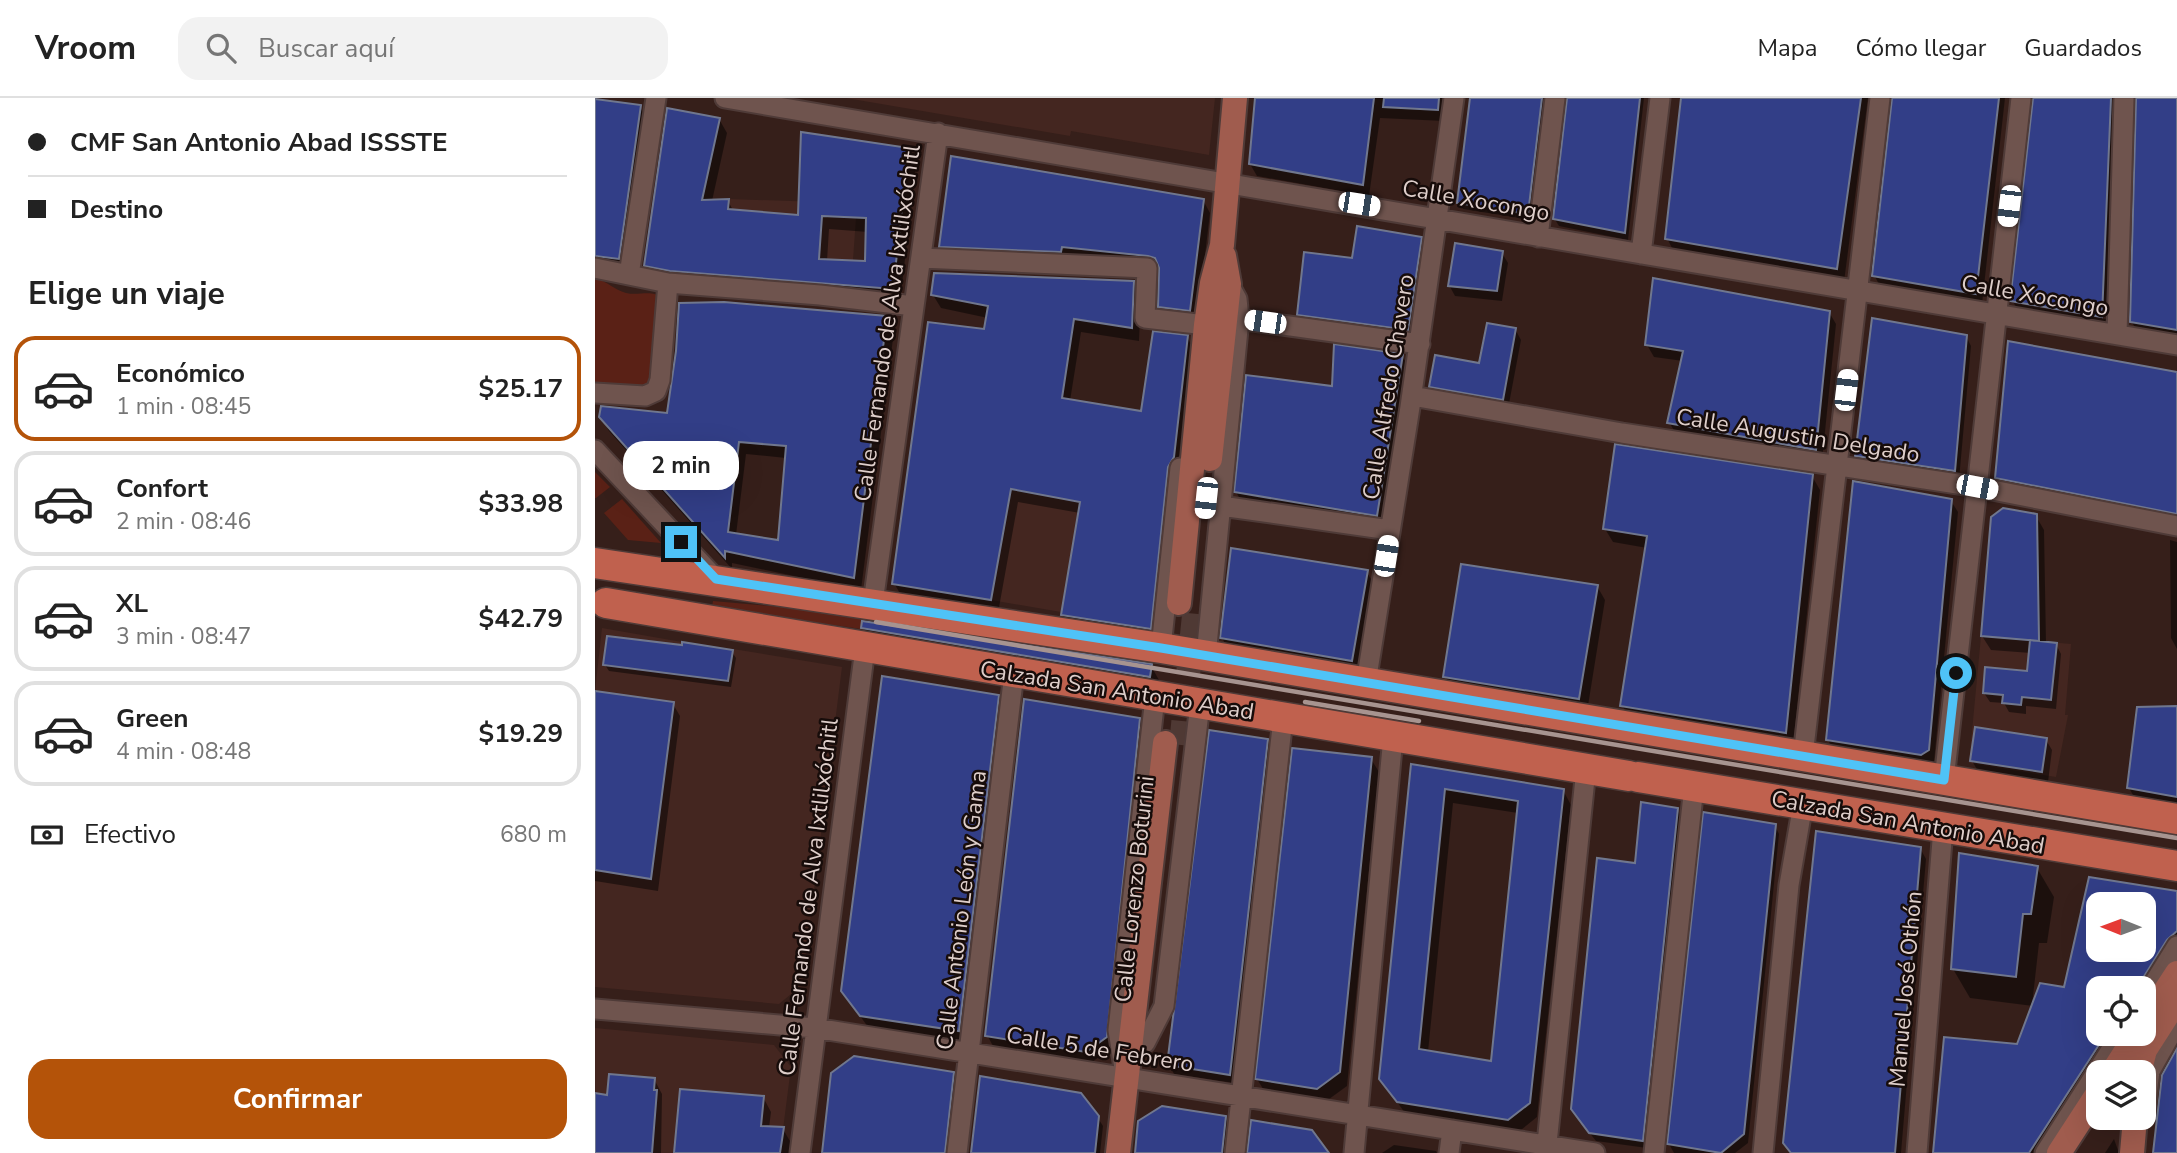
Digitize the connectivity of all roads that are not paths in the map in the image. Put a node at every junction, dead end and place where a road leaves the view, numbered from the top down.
1 (656, 98) edge
2 (725, 98) edge
3 (1235, 98) edge
4 (1454, 98) edge
5 (1555, 98) edge
6 (1660, 98) edge
7 (1879, 98) edge
8 (2021, 98) edge
9 (2124, 98) edge
10 (938, 133) junction
11 (1226, 182) junction
12 (1439, 218) junction
13 (1538, 237) junction
14 (1222, 245) junction
15 (1641, 254) junction
16 (921, 258) junction
17 (595, 268) edge
18 (629, 275) junction
19 (668, 284) junction
20 (1229, 284) junction
21 (1857, 289) junction
22 (914, 306) junction
23 (1996, 314) junction
24 (1239, 319) junction
25 (1206, 325) junction
26 (2117, 334) junction
27 (1420, 344) junction
28 (2177, 345) edge
29 (595, 393) edge
30 (1412, 396) junction
31 (595, 450) edge
32 (1837, 466) junction
33 (1977, 487) junction
34 (1221, 506) junction
35 (2177, 526) edge
36 (1390, 530) junction
37 (595, 563) edge
38 (729, 581) junction
39 (609, 595) edge
40 (873, 603) junction
41 (865, 648) junction
42 (1161, 648) junction
43 (1206, 656) junction
44 (1014, 673) junction
45 (1366, 682) junction
46 (1155, 697) junction
47 (1200, 704) junction
48 (1283, 718) junction
49 (1393, 737) junction
50 (1803, 756) junction
51 (1586, 769) junction
52 (1944, 780) junction
53 (1694, 786) junction
54 (1803, 804) junction
55 (2177, 819) edge
56 (1943, 828) junction
57 (2177, 866) edge
58 (2177, 946) edge
59 (2177, 973) edge
60 (2156, 980) edge
61 (2177, 1000) edge
62 (2156, 1005) edge
63 (595, 1009) edge
64 (2177, 1023) edge
65 (815, 1028) junction
66 (1145, 1043) junction
67 (2113, 1046) edge
68 (969, 1052) junction
69 (2142, 1060) edge
70 (2156, 1060) edge
71 (1127, 1080) junction
72 (1241, 1096) junction
73 (2086, 1111) edge
74 (1358, 1115) junction
75 (1452, 1130) junction
76 (2134, 1130) edge
77 (2142, 1130) edge
78 (1547, 1149) edge
79 (800, 1153) edge
80 (957, 1153) edge
81 (1118, 1153) edge
82 (1235, 1153) edge
83 (1354, 1153) edge
84 (1450, 1153) edge
85 (1595, 1153) edge
86 (1654, 1153) edge
87 (1763, 1153) edge
88 (1916, 1153) edge
89 (2045, 1153) edge
90 (2059, 1153) edge
91 (2132, 1153) edge
92 (2139, 1153) edge

1 - 18 street
2 - 10 street, Calle Xocongo
3 - 11 main road
4 - 12 street, Calle Alfredo Chavero
5 - 13 street
6 - 15 street
7 - 21 street
8 - 23 street
9 - 26 street
10 - 11 street, Calle Xocongo
10 - 16 street, Calle Fernando de Alva Ixtlilxóchitl
11 - 12 street, Calle Xocongo
11 - 14 main road
12 - 13 street, Calle Xocongo
12 - 27 street, Calle Alfredo Chavero
13 - 15 street, Calle Xocongo
14 - 20 main road
14 - 25 main road
15 - 21 street, Calle Xocongo
16 - 22 street, Calle Fernando de Alva Ixtlilxóchitl
16 - 25 street
17 - 18 street
18 - 19 street
19 - 22 street
19 - 29 street
20 - 24 street
20 - 25 main road
21 - 23 street, Calle Xocongo
21 - 32 street
22 - 40 street, Calle Fernando de Alva Ixtlilxóchitl
23 - 26 street, Calle Xocongo
23 - 33 street
24 - 27 street
24 - 34 street
25 - 42 street
26 - 28 street, Calle Xocongo
27 - 30 street, Calle Alfredo Chavero
30 - 32 street, Calle Augustin Delgado
30 - 36 street, Calle Alfredo Chavero
31 - 38 street
32 - 33 street, Calle Augustin Delgado
32 - 50 street
33 - 35 street, Calle Augustin Delgado
33 - 52 street
34 - 36 street
34 - 43 street
36 - 45 street, Calle Alfredo Chavero
37 - 38 highway, Calzada San Antonio Abad
38 - 39 highway
38 - 40 highway, Calzada San Antonio Abad
39 - 41 highway, Calzada San Antonio Abad
40 - 42 highway, Calzada San Antonio Abad
41 - 44 highway, Calzada San Antonio Abad
41 - 65 street, Calle Fernando de Alva Ixtlilxóchitl
42 - 43 highway, Calzada San Antonio Abad
43 - 45 highway, Calzada San Antonio Abad
44 - 46 highway, Calzada San Antonio Abad
44 - 68 street, Calle Antonio León y Gama
45 - 50 highway, Calzada San Antonio Abad
46 - 47 highway, Calzada San Antonio Abad
46 - 71 street, Calle Lorenzo Boturini
47 - 48 highway, Calzada San Antonio Abad
47 - 66 street, Calle Lorenzo Boturini
48 - 49 highway, Calzada San Antonio Abad
48 - 72 street
49 - 51 highway, Calzada San Antonio Abad
49 - 74 street
50 - 52 highway, Calzada San Antonio Abad
51 - 53 highway, Calzada San Antonio Abad
51 - 78 street
52 - 55 highway, Calzada San Antonio Abad
53 - 54 highway, Calzada San Antonio Abad
53 - 86 street
54 - 56 highway, Calzada San Antonio Abad
54 - 87 street
56 - 57 highway, Calzada San Antonio Abad
56 - 88 street, Manuel José Othón
58 - 60 street
59 - 62 main road
61 - 69 main road
63 - 65 street, Calle 5 de Febrero
64 - 70 street
65 - 68 street, Calle 5 de Febrero
65 - 79 street, Calle Fernando de Alva Ixtlilxóchitl
66 - 71 main road, Calle Lorenzo Boturini
66 - 71 main road, Calle Lorenzo Boturini
67 - 89 street
68 - 71 street, Calle 5 de Febrero
68 - 80 street, Calle Antonio León y Gama
71 - 72 street, Calle 5 de Febrero
71 - 81 main road, Calle Lorenzo Boturini
72 - 74 street, Calle 5 de Febrero
72 - 82 street
73 - 90 main road
74 - 75 street, Calle 5 de Febrero
74 - 83 street
75 - 78 street, Calle 5 de Febrero
75 - 84 street
76 - 91 main road
77 - 92 street
78 - 85 street, Calle 5 de Febrero

